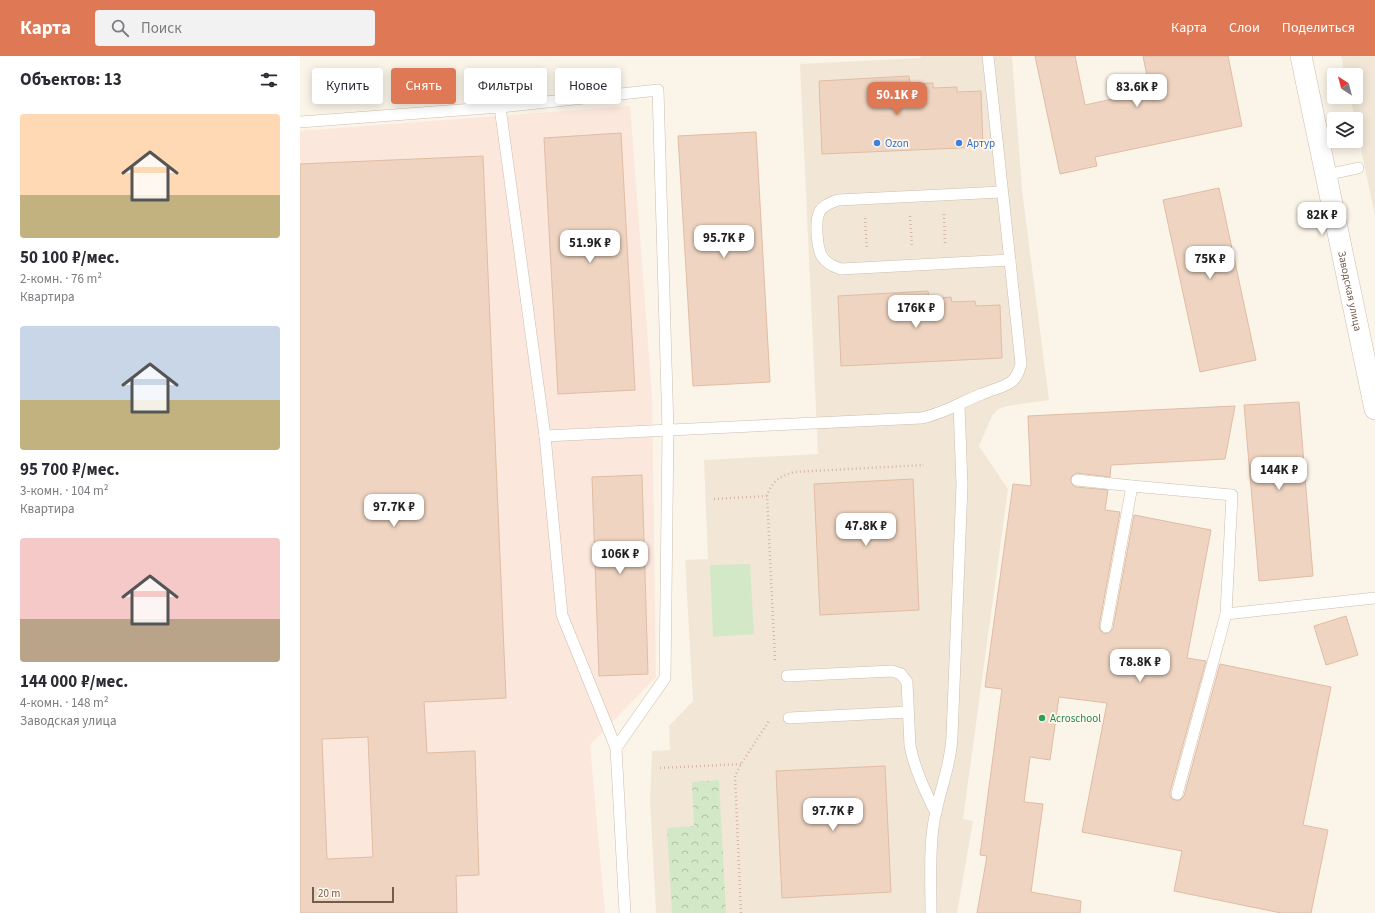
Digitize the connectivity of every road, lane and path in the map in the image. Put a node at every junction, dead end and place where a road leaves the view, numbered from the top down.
1 (988, 56) edge
2 (1301, 56) edge
3 (500, 107) junction
4 (300, 122) edge
5 (1358, 168) dead end
6 (1326, 175) junction
7 (1002, 192) junction
8 (943, 195) junction
9 (909, 196) junction
10 (864, 199) junction
11 (1010, 260) junction
12 (946, 263) junction
13 (912, 265) junction
14 (867, 267) junction
15 (959, 404) junction
16 (1375, 409) edge
17 (668, 430) junction
18 (545, 436) junction
19 (924, 465) dead end
20 (1077, 480) dead end
21 (1132, 486) junction
22 (767, 496) junction
23 (714, 499) dead end
24 (1375, 598) edge
25 (1226, 614) junction
26 (1106, 627) dead end
27 (776, 661) dead end
28 (787, 676) dead end
29 (908, 712) junction
30 (789, 718) dead end
31 (771, 719) dead end
32 (616, 748) junction
33 (741, 764) junction
34 (660, 768) dead end
35 (1177, 794) dead end
36 (936, 812) junction
37 (625, 913) edge
38 (741, 913) edge
39 (931, 913) edge

1 - 7 lane
2 - 6 street, Заводская улица
3 - 4 lane
3 - 17 lane
3 - 18 lane
5 - 6 lane
6 - 16 street, Заводская улица
7 - 8 lane
7 - 11 lane
8 - 9 lane
8 - 12 path
9 - 10 lane
9 - 13 path
10 - 14 path
10 - 14 lane
11 - 12 lane
11 - 15 lane
12 - 13 lane
13 - 14 lane
15 - 17 lane
15 - 36 lane
17 - 18 lane
17 - 32 lane
18 - 32 lane
19 - 22 path
20 - 21 lane
21 - 25 lane
21 - 26 lane
22 - 23 path
22 - 27 path
24 - 25 lane
25 - 35 lane
28 - 29 lane
29 - 30 lane
29 - 36 lane
31 - 33 path
32 - 37 lane
33 - 34 path
33 - 38 path
36 - 39 lane

